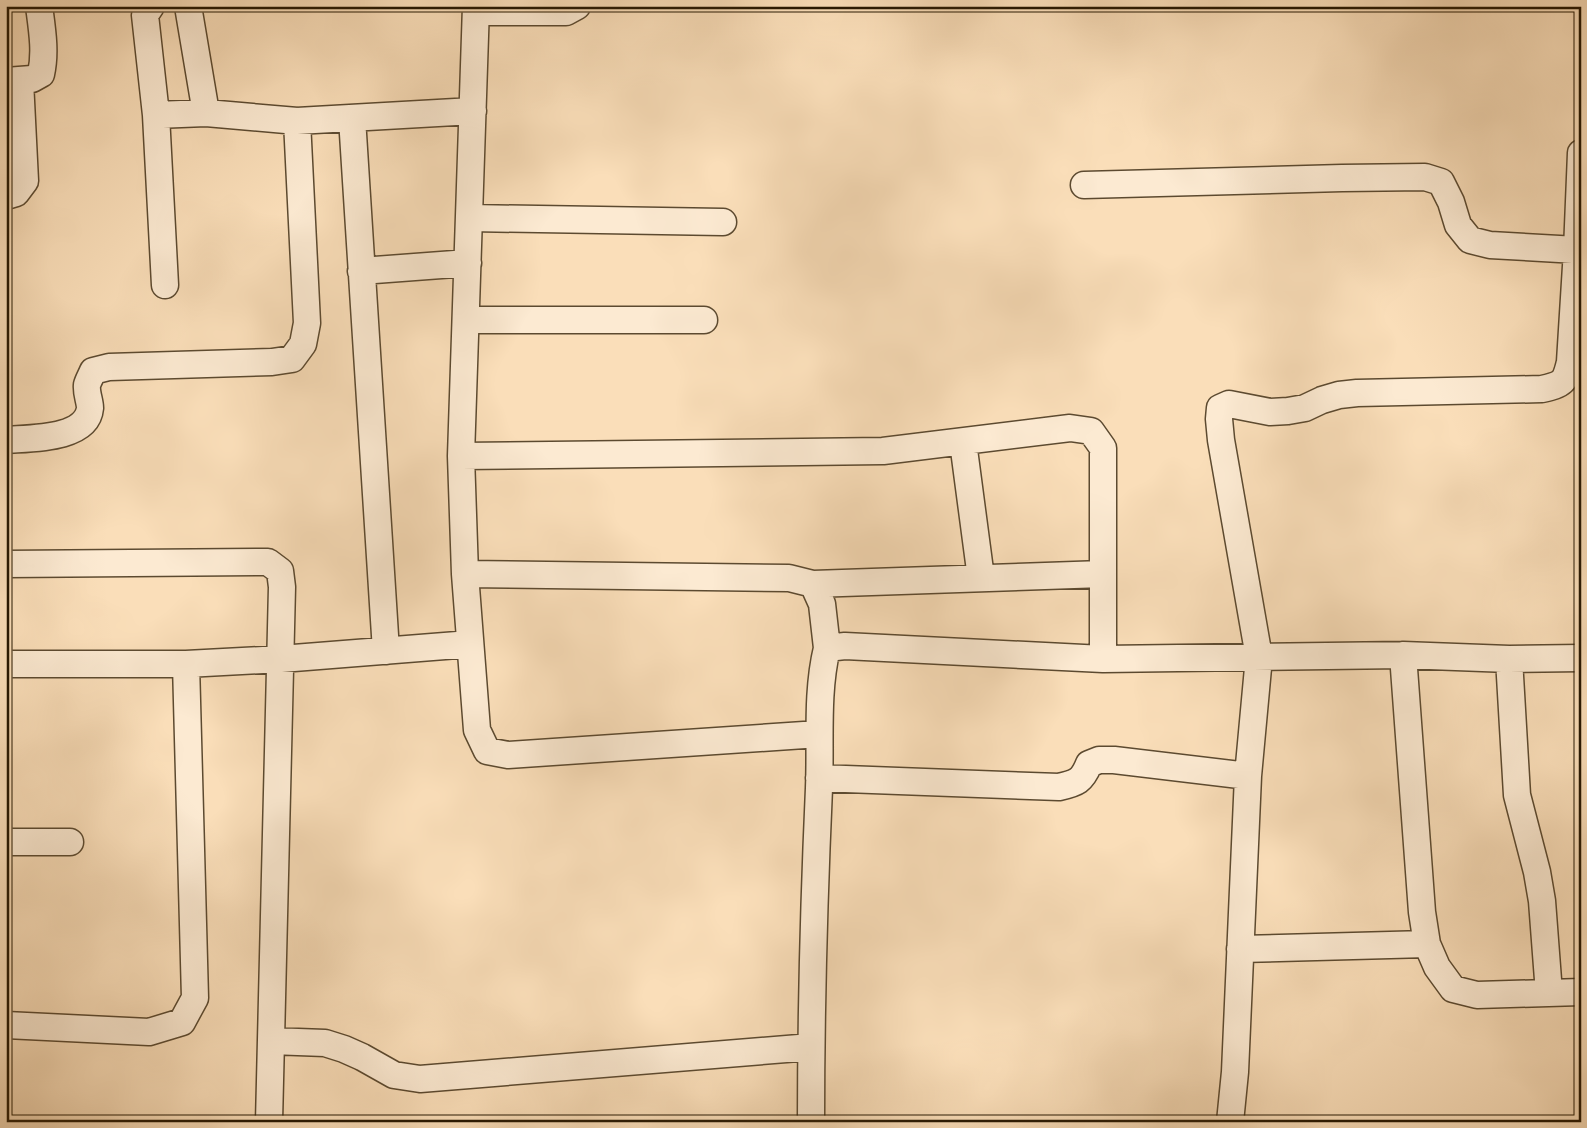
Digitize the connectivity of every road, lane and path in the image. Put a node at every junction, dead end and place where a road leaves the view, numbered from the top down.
1 (39, 6) edge
2 (151, 6) edge
3 (188, 6) edge
4 (577, 6) edge
5 (476, 9) edge
6 (13, 81) edge
7 (473, 111) junction
8 (206, 113) junction
9 (156, 115) junction
10 (352, 118) junction
11 (297, 121) junction
12 (1580, 164) edge
13 (1084, 185) dead end
14 (6, 196) edge
15 (470, 218) junction
16 (723, 222) dead end
17 (1577, 250) junction
18 (468, 263) junction
19 (362, 271) junction
20 (164, 285) dead end
21 (466, 320) junction
22 (704, 320) dead end
23 (6, 440) edge
24 (963, 442) junction
25 (460, 456) junction
26 (6, 564) edge
27 (465, 574) junction
28 (1103, 574) junction
29 (981, 578) junction
30 (812, 584) junction
31 (470, 644) junction
32 (826, 648) junction
33 (386, 651) junction
34 (1402, 655) junction
35 (1259, 657) junction
36 (281, 658) junction
37 (1581, 658) edge
38 (1103, 659) junction
39 (1509, 659) junction
40 (6, 664) edge
41 (186, 664) junction
42 (819, 734) junction
43 (1248, 776) junction
44 (819, 778) junction
45 (6, 842) edge
46 (70, 842) dead end
47 (1427, 944) junction
48 (1240, 949) junction
49 (1581, 992) edge
50 (1549, 993) junction
51 (6, 1025) edge
52 (271, 1041) junction
53 (811, 1047) junction
54 (270, 1122) edge
55 (811, 1122) edge
56 (1230, 1122) edge

1 - 6 street
2 - 9 street
3 - 8 street
4 - 5 street
5 - 7 street
6 - 14 street
7 - 10 street
7 - 15 street
8 - 9 street
8 - 11 street
9 - 20 street
10 - 11 street
10 - 19 street
11 - 23 street
12 - 17 street
13 - 17 street
15 - 16 street
15 - 18 street
17 - 35 street
18 - 19 street
18 - 21 street
19 - 33 street
21 - 22 street
21 - 25 street
24 - 25 street
24 - 28 street
24 - 29 street
25 - 27 street
26 - 36 street
27 - 30 street
27 - 31 street
28 - 29 street
28 - 38 street
29 - 30 street
30 - 32 street
31 - 33 street
31 - 42 street
32 - 38 street
32 - 42 street
33 - 36 street
34 - 35 street
34 - 39 street
34 - 47 street
35 - 38 street
35 - 43 street
36 - 41 street
36 - 52 street
37 - 39 street
39 - 50 street
40 - 41 street
41 - 51 street
42 - 44 street
43 - 44 street
43 - 48 street
44 - 53 street
45 - 46 street
47 - 48 street
47 - 50 street
48 - 56 street
49 - 50 street
52 - 53 street
52 - 54 street
53 - 55 street

